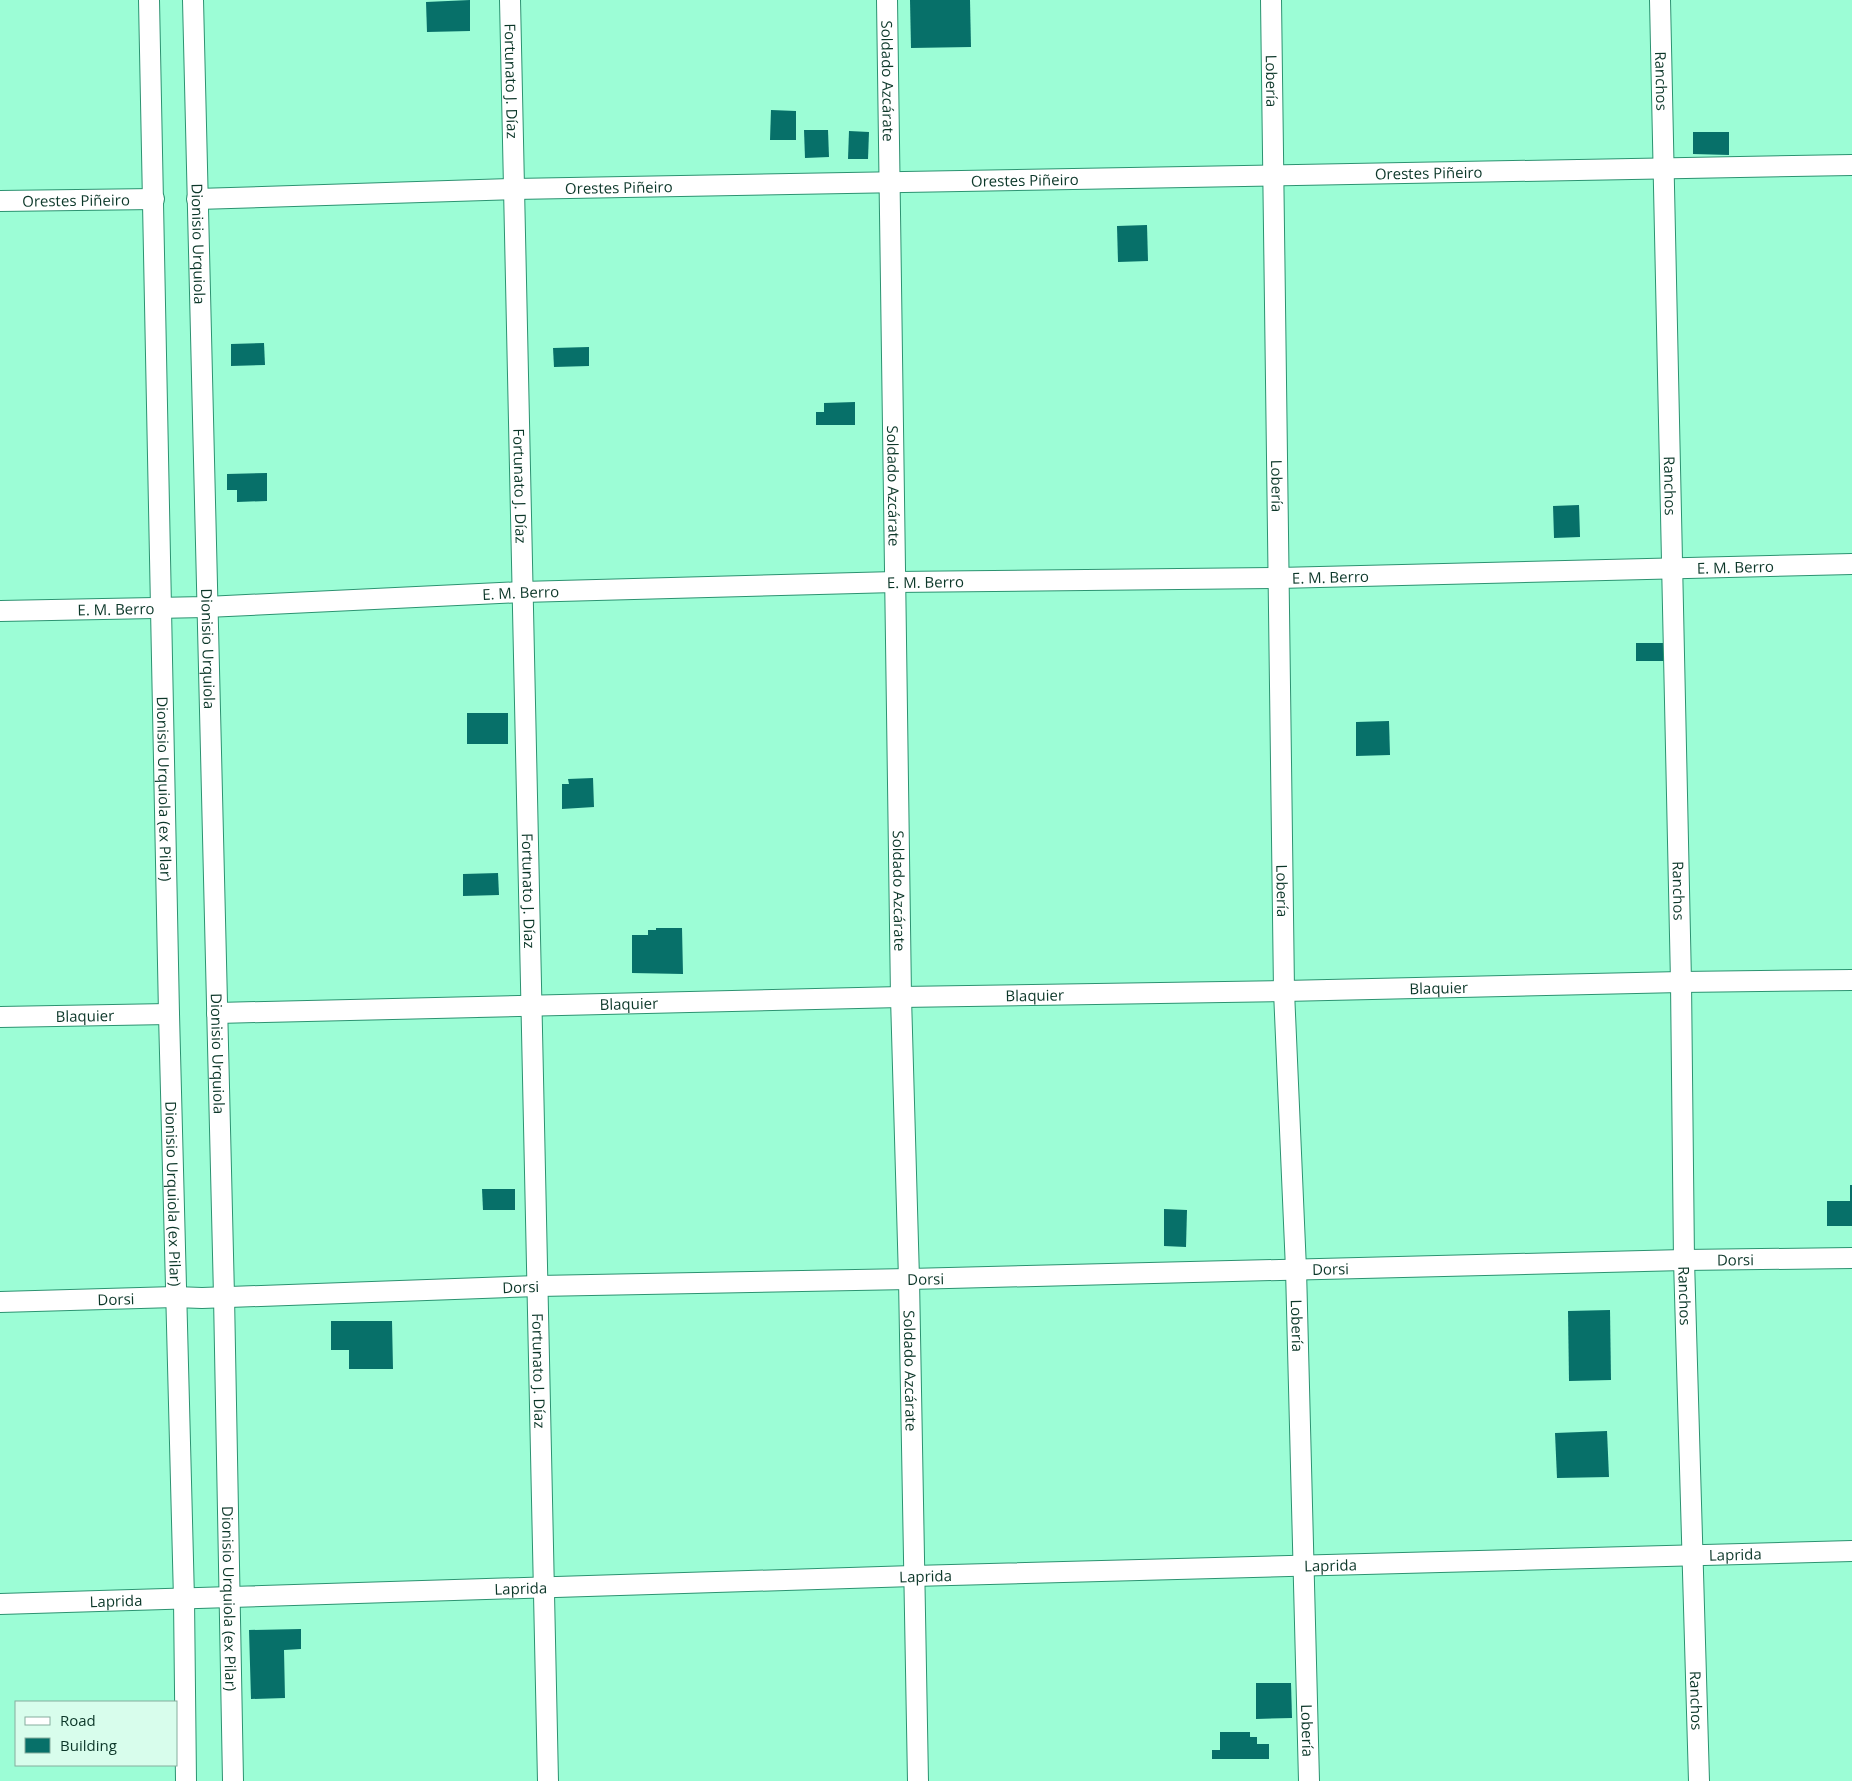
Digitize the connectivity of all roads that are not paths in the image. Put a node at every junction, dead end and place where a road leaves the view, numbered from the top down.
1 (150, 0) edge
2 (193, 0) edge
3 (510, 0) edge
4 (887, 0) edge
5 (1271, 0) edge
6 (1660, 0) edge
7 (1852, 166) edge
8 (1664, 169) junction
9 (1272, 174) junction
10 (888, 182) junction
11 (514, 189) junction
12 (154, 199) junction
13 (197, 199) junction
14 (0, 201) edge
15 (1852, 564) edge
16 (1672, 568) junction
17 (1278, 578) junction
18 (895, 582) junction
19 (522, 592) junction
20 (161, 607) junction
21 (206, 607) junction
22 (0, 610) edge
23 (1852, 980) edge
24 (1681, 982) junction
25 (1284, 991) junction
26 (901, 997) junction
27 (533, 1005) junction
28 (216, 1012) junction
29 (169, 1014) junction
30 (0, 1017) edge
31 (1852, 1258) edge
32 (1684, 1260) junction
33 (1296, 1270) junction
34 (909, 1279) junction
35 (538, 1286) junction
36 (224, 1296) junction
37 (175, 1297) junction
38 (0, 1302) edge
39 (1852, 1552) edge
40 (1694, 1556) junction
41 (1303, 1567) junction
42 (914, 1576) junction
43 (544, 1588) junction
44 (230, 1598) junction
45 (184, 1599) junction
46 (0, 1604) edge
47 (186, 1781) edge
48 (233, 1781) edge
49 (548, 1781) edge
50 (918, 1781) edge
51 (1309, 1781) edge
52 (1699, 1781) edge

1 - 12 street
2 - 13 street, Dionisio Urquiola
3 - 11 street, Fortunato J. Díaz
4 - 10 street, Soldado Azcárate
5 - 9 street, Lobería
6 - 8 street, Ranchos
7 - 8 street, Orestes Piñeiro
8 - 9 street, Orestes Piñeiro
8 - 16 street, Ranchos
9 - 10 street, Orestes Piñeiro
9 - 17 street, Lobería
10 - 11 street, Orestes Piñeiro
10 - 18 street, Soldado Azcárate
11 - 13 street, Orestes Piñeiro
11 - 19 street, Fortunato J. Díaz
12 - 14 street, Orestes Piñeiro
12 - 20 street
13 - 21 street, Dionisio Urquiola
15 - 16 street, E. M. Berro
16 - 17 street, E. M. Berro
16 - 24 street, Ranchos
17 - 18 street, E. M. Berro
17 - 25 street, Lobería
18 - 19 street, E. M. Berro
18 - 26 street, Soldado Azcárate
19 - 21 street, E. M. Berro
19 - 27 street, Fortunato J. Díaz
20 - 21 street, E. M. Berro
20 - 22 street, E. M. Berro
20 - 29 street, Dionisio Urquiola (ex Pilar)
21 - 28 street, Dionisio Urquiola
23 - 24 street, Blaquier
24 - 25 street, Blaquier
24 - 32 street, Ranchos
25 - 26 street, Blaquier
25 - 33 street, Lobería
26 - 27 street, Blaquier
26 - 34 street, Soldado Azcárate
27 - 28 street, Blaquier
27 - 35 street, Fortunato J. Díaz
28 - 36 street, Dionisio Urquiola
29 - 30 street, Blaquier
29 - 37 street, Dionisio Urquiola (ex Pilar)
31 - 32 street, Dorsi
32 - 33 street, Dorsi
32 - 40 street, Ranchos
33 - 34 street, Dorsi
33 - 41 street, Lobería
34 - 35 street, Dorsi
34 - 42 street, Soldado Azcárate
35 - 36 street, Dorsi
35 - 43 street, Fortunato J. Díaz
36 - 37 street, Dorsi
36 - 44 street, Dionisio Urquiola (ex Pilar)
37 - 38 street, Dorsi
37 - 45 street, Dionisio Urquiola (ex Pilar)
39 - 40 street, Laprida
40 - 41 street, Laprida
40 - 52 street, Ranchos
41 - 42 street, Laprida
41 - 51 street, Lobería
42 - 43 street, Laprida
42 - 50 street, Soldado Azcárate
43 - 44 street, Laprida
43 - 49 street, Fortunato J. Díaz
44 - 45 street, Laprida
44 - 48 street, Dionisio Urquiola (ex Pilar)
45 - 46 street, Laprida
45 - 47 street, Dionisio Urquiola (ex Pilar)

